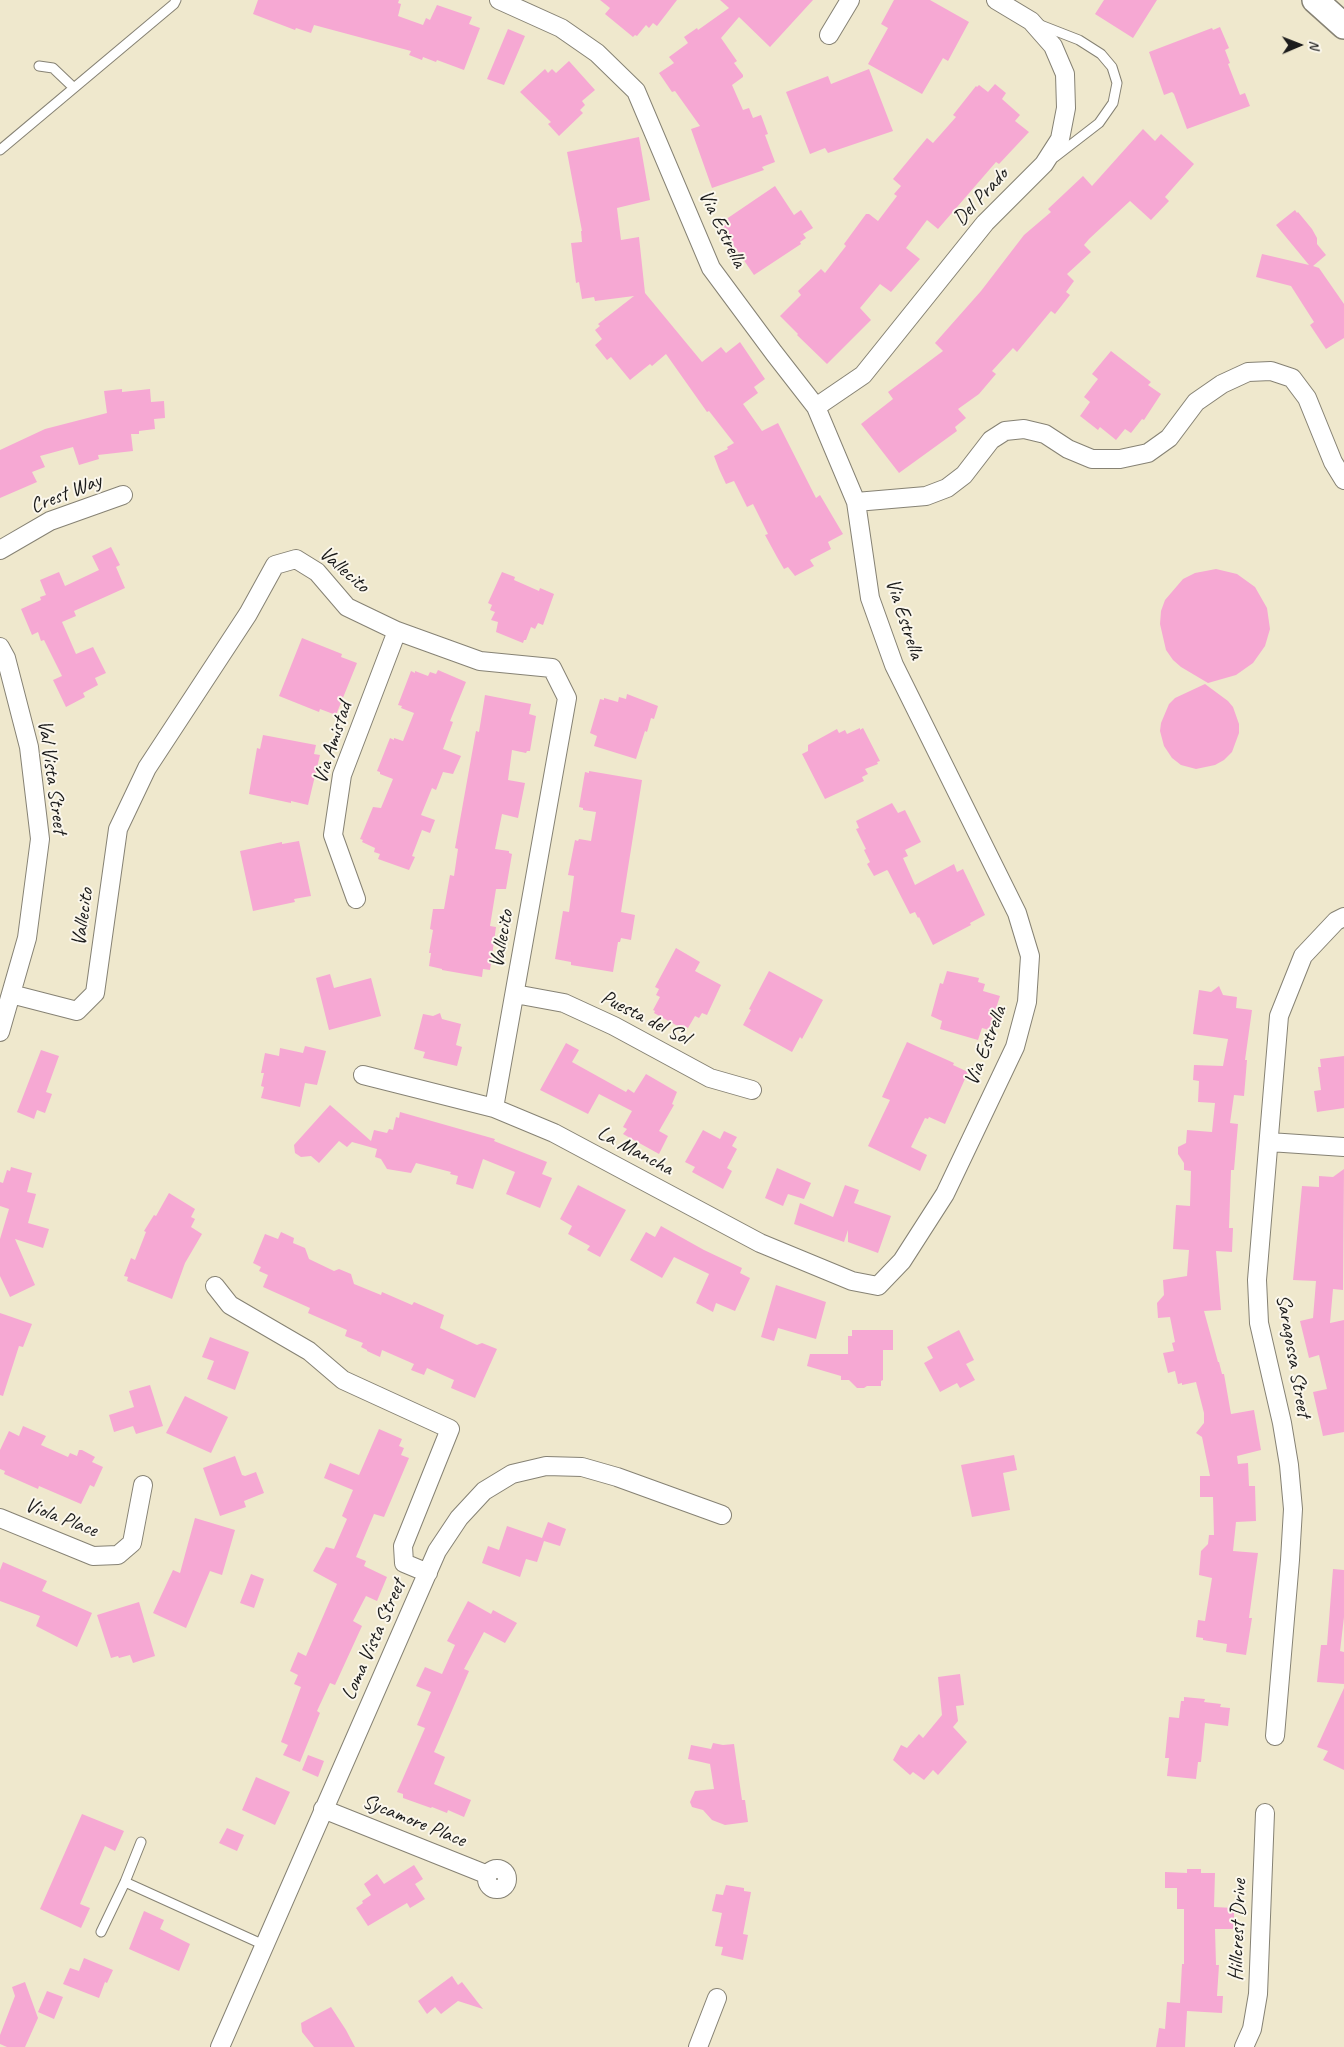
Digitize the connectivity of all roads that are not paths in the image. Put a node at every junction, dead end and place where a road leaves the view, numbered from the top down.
1 (176, 0) edge
2 (500, 0) edge
3 (850, 0) edge
4 (996, 0) edge
5 (1315, 0) edge
6 (1031, 21) junction
7 (1344, 26) edge
8 (830, 35) dead end
9 (39, 66) dead end
10 (74, 88) junction
11 (0, 150) edge
12 (1044, 164) junction
13 (816, 407) junction
14 (1344, 480) edge
15 (122, 495) dead end
16 (856, 502) junction
17 (0, 550) edge
18 (397, 631) junction
19 (0, 646) edge
20 (356, 899) dead end
21 (1344, 917) edge
22 (11, 994) junction
23 (515, 994) junction
24 (0, 1032) edge
25 (363, 1075) dead end
26 (752, 1090) dead end
27 (494, 1108) junction
28 (1269, 1142) junction
29 (1344, 1147) edge
30 (215, 1286) dead end
31 (878, 1286) joint
32 (144, 1485) dead end
33 (722, 1515) dead end
34 (0, 1518) edge
35 (428, 1573) junction
36 (1275, 1736) dead end
37 (323, 1810) junction
38 (1265, 1813) dead end
39 (141, 1842) dead end
40 (488, 1875) dead end
41 (125, 1882) junction
42 (101, 1932) dead end
43 (264, 1945) junction
44 (717, 1998) dead end
45 (220, 2047) edge
46 (698, 2047) edge
47 (1244, 2047) edge

1 - 10 lane
2 - 13 street, Via Estrella
3 - 8 street
4 - 6 street, Del Prado
5 - 7 main road
6 - 12 street, Del Prado
6 - 12 lane
9 - 10 lane
10 - 11 lane
12 - 13 street, Del Prado
13 - 16 street, Via Estrella
14 - 16 street
15 - 17 street, Crest Way
16 - 31 street, Via Estrella
18 - 20 street, Via Amistad
18 - 22 street, Vallecito
18 - 23 street, Vallecito
19 - 22 street, Val Vista Street
21 - 28 street, Saragossa Street
22 - 24 street, Val Vista Street
23 - 26 street, Puesta del Sol
23 - 27 street, Vallecito
25 - 27 street, La Mancha
27 - 31 street, La Mancha
28 - 29 street
28 - 36 street, Saragossa Street
30 - 35 street
32 - 34 street, Viola Place
33 - 35 street, Loma Vista Street
35 - 37 street, Loma Vista Street
37 - 40 street, Sycamore Place
37 - 43 street, Loma Vista Street
38 - 47 street, Hillcrest Drive
39 - 41 lane
41 - 42 lane
41 - 43 lane
43 - 45 street, Loma Vista Street
44 - 46 street

